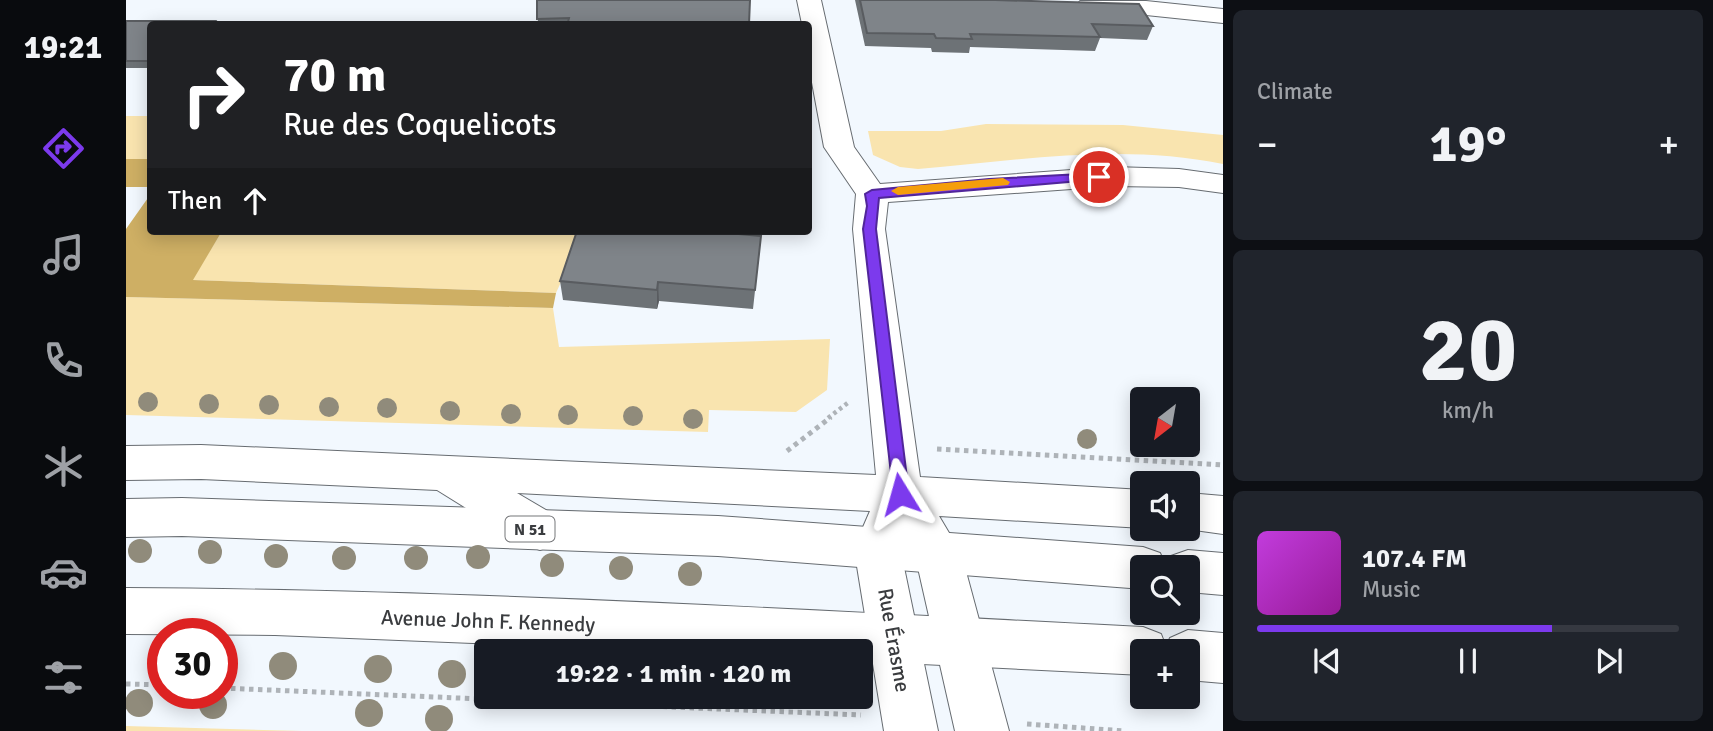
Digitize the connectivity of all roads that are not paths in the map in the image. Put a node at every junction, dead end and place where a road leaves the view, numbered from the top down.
1 (809, 0) edge
2 (1061, 5) edge
3 (1193, 6) edge
4 (1223, 16) edge
5 (1223, 184) edge
6 (872, 194) junction
7 (126, 463) edge
8 (442, 471) junction
9 (900, 494) junction
10 (1130, 508) edge
11 (1200, 513) edge
12 (1223, 515) edge
13 (126, 517) edge
14 (540, 530) junction
15 (877, 548) junction
16 (938, 553) junction
17 (1130, 567) edge
18 (1200, 572) edge
19 (1223, 574) edge
20 (126, 611) edge
21 (893, 638) junction
22 (960, 641) junction
23 (1130, 650) edge
24 (1200, 656) edge
25 (1223, 658) edge
26 (910, 724) edge
27 (981, 726) edge

1 - 6 street
2 - 3 street
3 - 4 street
5 - 6 street
6 - 9 street
7 - 8 street
8 - 9 street
8 - 14 street
9 - 10 street
9 - 15 street
9 - 16 street
11 - 12 street
13 - 14 street, N 51
14 - 15 street, N 51
15 - 16 street, N 51
15 - 21 street, Rue Érasme
16 - 17 street, N 51
16 - 22 street
18 - 19 street
20 - 21 street, Avenue John F. Kennedy
21 - 22 street, Avenue John F. Kennedy
21 - 26 street, Rue Érasme
22 - 23 street, Avenue John F. Kennedy
22 - 27 street
24 - 25 street

